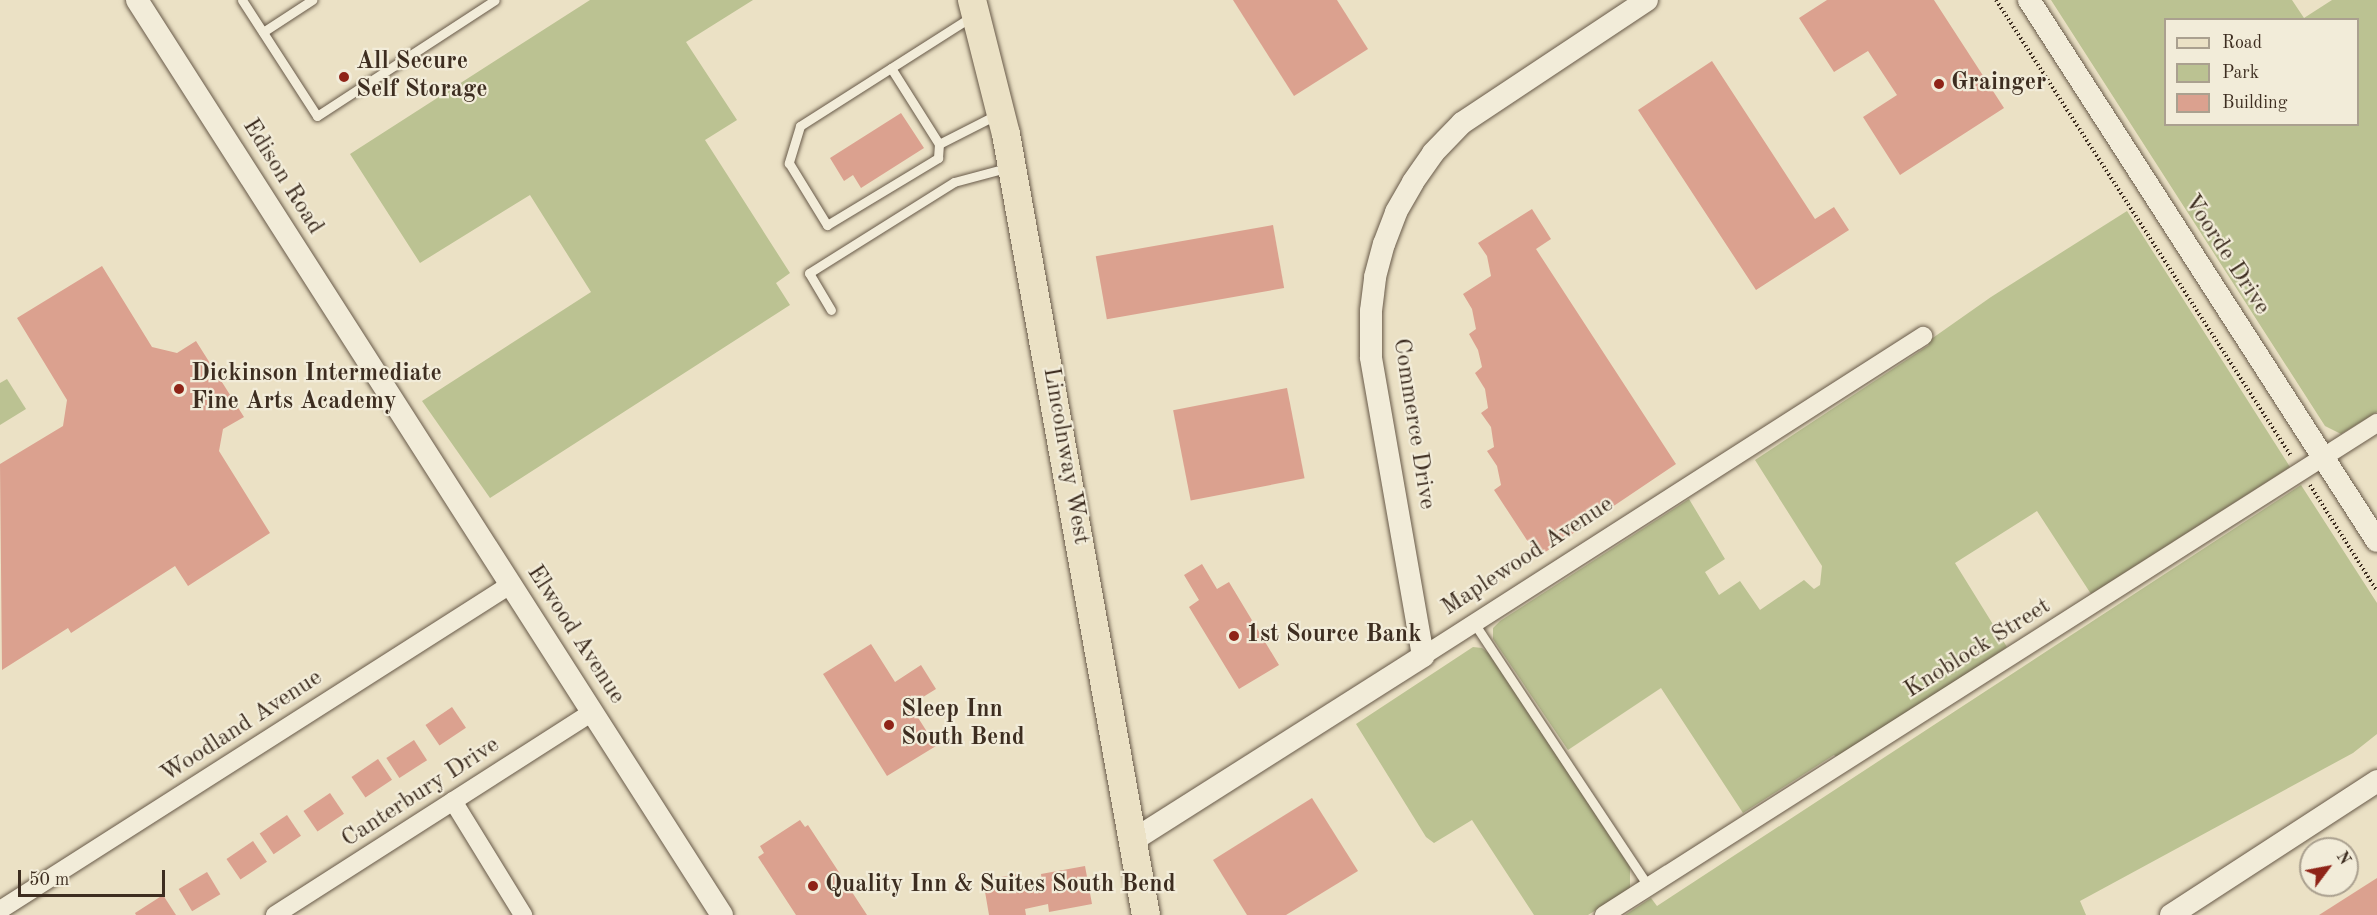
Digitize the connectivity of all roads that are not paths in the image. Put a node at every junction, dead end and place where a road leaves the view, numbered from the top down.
1 (137, 0) edge
2 (242, 0) edge
3 (312, 0) edge
4 (495, 0) edge
5 (1647, 0) edge
6 (2028, 0) edge
7 (974, 7) edge
8 (263, 32) junction
9 (891, 68) junction
10 (1000, 113) junction
11 (939, 144) junction
12 (1012, 167) junction
13 (831, 310) dead end
14 (1923, 336) dead end
15 (381, 384) joint
16 (2377, 423) edge
17 (2324, 457) junction
18 (2377, 541) edge
19 (510, 585) junction
20 (1474, 624) junction
21 (1423, 656) junction
22 (593, 712) junction
23 (2377, 781) edge
24 (453, 801) junction
25 (1132, 842) junction
26 (1649, 887) junction
27 (0, 910) edge
28 (275, 915) edge
29 (523, 915) edge
30 (722, 915) edge
31 (1146, 915) edge
32 (1604, 915) edge
33 (2171, 915) edge

1 - 15 street, Edison Road
2 - 8 lane
3 - 8 lane
4 - 8 lane
5 - 21 street, Commerce Drive
6 - 17 street, Voorde Drive
7 - 9 lane
7 - 10 main road, Lincolnway West
9 - 11 lane
9 - 11 lane
10 - 11 lane
10 - 12 main road, Lincolnway West
12 - 13 lane
12 - 25 main road, Lincolnway West
14 - 20 street, Maplewood Avenue
15 - 19 street, Elwood Avenue
16 - 17 street, Knoblock Street
17 - 18 street, Voorde Drive
17 - 26 street, Knoblock Street
19 - 22 street, Elwood Avenue
19 - 27 street, Woodland Avenue
20 - 21 street, Maplewood Avenue
20 - 26 lane
21 - 25 street, Maplewood Avenue
22 - 24 street, Canterbury Drive
22 - 30 street, Elwood Avenue
23 - 33 street
24 - 28 street, Canterbury Drive
24 - 29 street
25 - 31 main road, Lincolnway West
26 - 32 street, Knoblock Street

